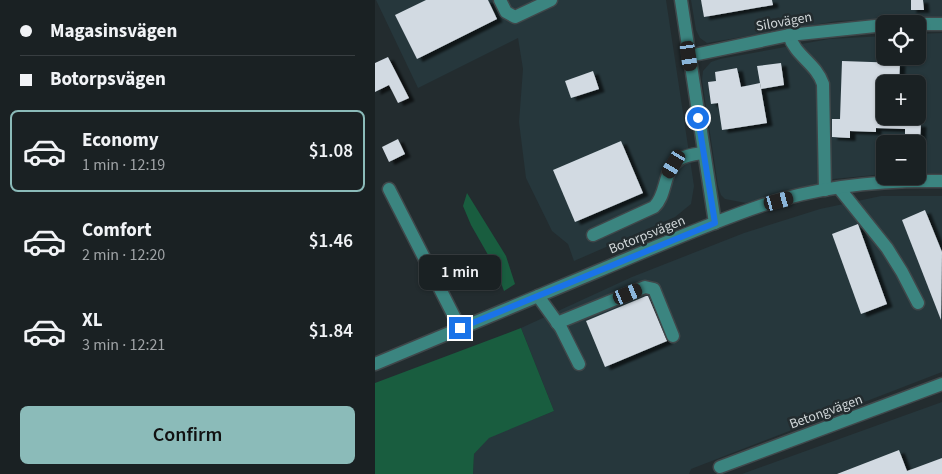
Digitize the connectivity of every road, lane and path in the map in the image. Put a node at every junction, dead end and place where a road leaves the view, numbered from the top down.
1 (500, 0) edge
2 (551, 0) edge
3 (681, 0) edge
4 (926, 24) edge
5 (942, 24) edge
6 (876, 26) edge
7 (789, 35) junction
8 (689, 56) junction
9 (703, 153) junction
10 (942, 182) edge
11 (839, 188) junction
12 (389, 189) dead end
13 (825, 190) junction
14 (715, 223) junction
15 (593, 234) dead end
16 (538, 296) junction
17 (918, 304) dead end
18 (557, 323) junction
19 (460, 328) junction
20 (673, 336) dead end
21 (375, 364) edge
22 (579, 364) dead end
23 (942, 384) edge
24 (720, 467) dead end

1 - 2 street
3 - 8 street
4 - 5 street
6 - 7 street, Silovägen
7 - 8 street, Silovägen
7 - 13 street
8 - 9 street
9 - 14 street
9 - 15 street
10 - 11 street, Botorpsvägen
11 - 13 street, Botorpsvägen
11 - 17 street
12 - 19 street
13 - 14 street, Botorpsvägen
14 - 16 street, Botorpsvägen
16 - 18 street
16 - 19 street, Botorpsvägen
18 - 20 street
18 - 22 street
19 - 21 street, Botorpsvägen
23 - 24 street, Betongvägen

